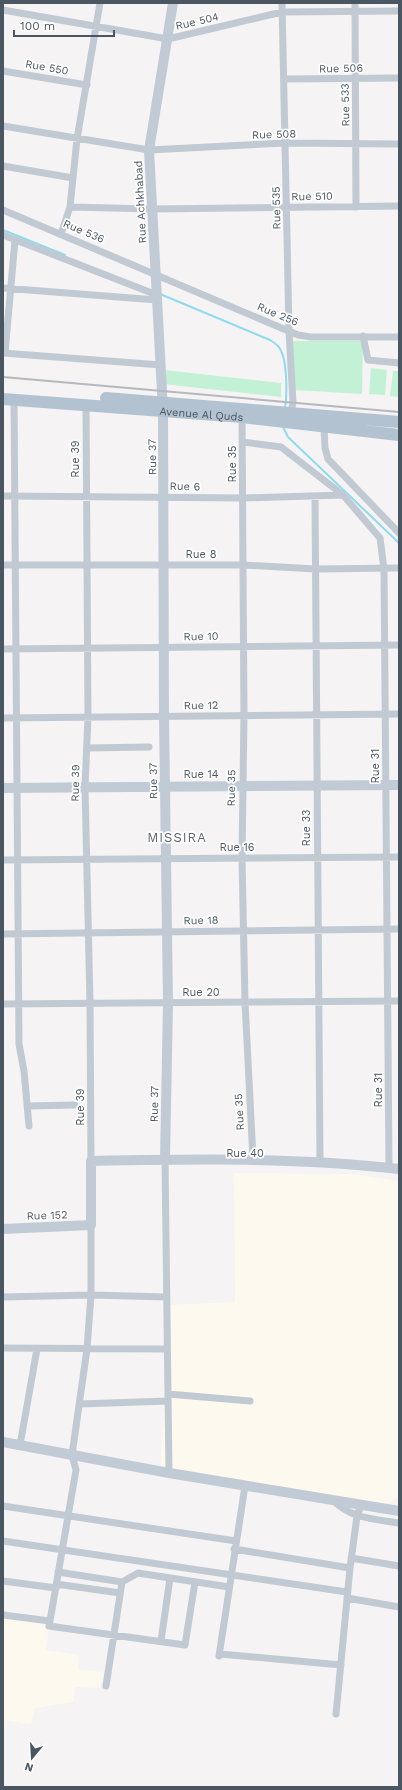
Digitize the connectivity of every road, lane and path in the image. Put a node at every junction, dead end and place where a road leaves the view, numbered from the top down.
1 (100, 3) edge
2 (173, 3) edge
3 (282, 3) edge
4 (355, 3) edge
5 (3, 10) edge
6 (355, 11) junction
7 (399, 11) edge
8 (282, 12) junction
9 (96, 27) junction
10 (168, 39) junction
11 (3, 71) edge
12 (355, 78) junction
13 (399, 78) edge
14 (284, 79) junction
15 (87, 85) junction
16 (3, 126) edge
17 (77, 139) junction
18 (285, 144) junction
19 (399, 144) edge
20 (356, 145) junction
21 (149, 150) junction
22 (3, 166) edge
23 (73, 178) junction
24 (399, 206) edge
25 (70, 207) junction
26 (287, 207) junction
27 (356, 207) junction
28 (152, 209) junction
29 (3, 210) edge
30 (61, 234) junction
31 (3, 235) edge
32 (15, 240) junction
33 (156, 274) junction
34 (3, 288) edge
35 (11, 289) junction
36 (157, 298) junction
37 (289, 331) junction
38 (363, 336) junction
39 (399, 337) edge
40 (4, 353) edge
41 (399, 364) edge
42 (161, 365) junction
43 (3, 391) edge
44 (9, 399) edge
45 (86, 405) junction
46 (163, 406) junction
47 (284, 415) junction
48 (242, 417) junction
49 (399, 422) edge
50 (324, 426) junction
51 (399, 435) edge
52 (243, 442) junction
53 (343, 495) junction
54 (3, 496) edge
55 (15, 496) junction
56 (86, 496) junction
57 (164, 496) junction
58 (315, 496) junction
59 (242, 498) junction
60 (399, 533) edge
61 (3, 565) edge
62 (15, 565) junction
63 (87, 565) junction
64 (163, 565) junction
65 (243, 565) junction
66 (399, 568) edge
67 (315, 569) junction
68 (384, 569) junction
69 (385, 645) junction
70 (399, 645) edge
71 (243, 646) junction
72 (316, 646) junction
73 (163, 647) junction
74 (88, 648) junction
75 (3, 649) edge
76 (16, 649) junction
77 (386, 714) junction
78 (399, 714) edge
79 (316, 715) junction
80 (244, 716) junction
81 (164, 717) junction
82 (3, 718) edge
83 (16, 718) junction
84 (88, 718) junction
85 (149, 747) dead end
86 (87, 748) junction
87 (386, 785) junction
88 (399, 785) edge
89 (242, 786) junction
90 (317, 786) junction
91 (85, 787) junction
92 (166, 787) junction
93 (3, 788) edge
94 (17, 788) junction
95 (387, 857) junction
96 (399, 857) edge
97 (242, 858) junction
98 (317, 858) junction
99 (87, 859) junction
100 (166, 859) junction
101 (3, 860) edge
102 (17, 860) junction
103 (387, 929) junction
104 (399, 929) edge
105 (318, 930) junction
106 (243, 931) junction
107 (167, 932) junction
108 (88, 933) junction
109 (3, 934) edge
110 (18, 934) junction
111 (388, 1001) junction
112 (399, 1001) edge
113 (245, 1002) junction
114 (318, 1002) junction
115 (90, 1003) junction
116 (168, 1003) junction
117 (3, 1004) edge
118 (18, 1004) junction
119 (75, 1105) dead end
120 (26, 1106) junction
121 (29, 1126) dead end
122 (253, 1159) junction
123 (320, 1161) junction
124 (165, 1163) junction
125 (91, 1164) junction
126 (394, 1168) edge
127 (399, 1175) edge
128 (91, 1225) junction
129 (3, 1229) edge
130 (91, 1295) junction
131 (3, 1297) edge
132 (167, 1297) junction
133 (3, 1348) edge
134 (36, 1349) junction
135 (87, 1349) junction
136 (167, 1349) junction
137 (168, 1398) junction
138 (250, 1401) dead end
139 (80, 1404) junction
140 (3, 1442) edge
141 (20, 1445) junction
142 (72, 1455) junction
143 (169, 1473) junction
144 (245, 1486) junction
145 (333, 1500) junction
146 (361, 1505) junction
147 (3, 1506) edge
148 (397, 1509) edge
149 (68, 1515) junction
150 (358, 1516) junction
151 (399, 1523) edge
152 (3, 1541) edge
153 (236, 1541) junction
154 (234, 1549) junction
155 (62, 1550) junction
156 (351, 1558) junction
157 (399, 1566) edge
158 (350, 1568) junction
159 (58, 1572) junction
160 (230, 1575) junction
161 (170, 1578) junction
162 (3, 1581) edge
163 (122, 1582) junction
164 (195, 1582) junction
165 (56, 1586) junction
166 (229, 1587) junction
167 (120, 1593) junction
168 (347, 1595) junction
169 (399, 1607) edge
170 (3, 1615) edge
171 (50, 1621) junction
172 (114, 1635) junction
173 (160, 1641) junction
174 (341, 1665) junction
175 (106, 1686) dead end
176 (336, 1714) dead end

1 - 9 street
2 - 10 street, Rue Achkhabad
3 - 8 street, Rue 535
4 - 6 street, Rue 533
5 - 9 street
6 - 7 street, Rue 504
6 - 8 street, Rue 504
6 - 12 street, Rue 533
8 - 10 street, Rue 504
8 - 14 street, Rue 535
9 - 10 street
9 - 15 street
10 - 21 street, Rue Achkhabad
11 - 15 street, Rue 550
12 - 13 street, Rue 506
12 - 14 street, Rue 506
12 - 20 street, Rue 533
14 - 18 street, Rue 535
15 - 17 street
16 - 17 street, Rue 508
17 - 21 street, Rue 508
17 - 23 street
18 - 20 street, Rue 508
18 - 21 street, Rue 508
18 - 26 street, Rue 535
19 - 20 street, Rue 508
20 - 27 street, Rue 533
21 - 28 street, Rue Achkhabad
22 - 23 street
23 - 25 street
24 - 27 street, Rue 510
25 - 28 street, Rue 510
25 - 30 street
26 - 27 street, Rue 510
26 - 28 street, Rue 510
26 - 37 street, Rue 535
28 - 33 street, Rue Achkhabad
29 - 30 street, Rue 536
30 - 33 street, Rue 536
31 - 32 street
32 - 35 street
32 - 36 street
33 - 36 street, Rue Achkhabad
33 - 37 street, Rue 256
34 - 35 street
35 - 36 street
35 - 40 street
36 - 42 street, Rue Achkhabad
37 - 38 street, Rue 256
37 - 47 street, Rue 535
38 - 39 street, Rue 256
38 - 41 street
40 - 42 street
42 - 46 street, Rue Achkhabad
43 - 46 main road, Avenue Al Quds
44 - 45 main road, Avenue Al Quds
44 - 55 street
45 - 46 main road, Avenue Al Quds
45 - 56 street, Rue 39
46 - 47 main road, Avenue Al Quds
46 - 48 main road, Avenue Al Quds
46 - 57 street, Rue 37
47 - 48 main road, Avenue Al Quds
47 - 49 main road, Avenue Al Quds
47 - 50 main road, Avenue Al Quds
48 - 52 street, Rue 35
50 - 51 main road, Avenue Al Quds
50 - 60 street
52 - 53 street, Rue 31
52 - 59 street, Rue 35
53 - 58 street, Rue 6
53 - 68 street, Rue 31
54 - 55 street, Rue 6
55 - 56 street, Rue 6
55 - 62 street
56 - 57 street, Rue 6
56 - 63 street, Rue 39
57 - 59 street, Rue 6
57 - 64 street, Rue 37
58 - 59 street, Rue 6
58 - 67 street, Rue 33
59 - 65 street, Rue 35
61 - 62 street, Rue 8
62 - 63 street, Rue 8
62 - 76 street
63 - 64 street, Rue 8
63 - 74 street, Rue 39
64 - 65 street, Rue 8
64 - 73 street, Rue 37
65 - 67 street, Rue 8
65 - 71 street, Rue 35
66 - 68 street, Rue 8
67 - 68 street, Rue 8
67 - 72 street, Rue 33
68 - 69 street, Rue 31
69 - 70 street, Rue 10
69 - 72 street, Rue 10
69 - 77 street, Rue 31
71 - 72 street, Rue 10
71 - 73 street, Rue 10
71 - 80 street, Rue 35
72 - 79 street, Rue 33
73 - 74 street, Rue 10
73 - 81 street, Rue 37
74 - 76 street, Rue 10
74 - 84 street, Rue 39
75 - 76 street, Rue 10
76 - 83 street
77 - 78 street, Rue 12
77 - 79 street, Rue 12
77 - 87 street, Rue 31
79 - 80 street, Rue 12
79 - 90 street, Rue 33
80 - 81 street, Rue 12
80 - 89 street, Rue 35
81 - 84 street, Rue 12
81 - 92 street, Rue 37
82 - 83 street, Rue 12
83 - 84 street, Rue 12
83 - 94 street
84 - 86 street, Rue 39
85 - 86 street
86 - 91 street, Rue 39
87 - 88 street, Rue 14
87 - 90 street, Rue 14
87 - 95 street, Rue 31
89 - 90 street, Rue 14
89 - 92 street, Rue 14
89 - 97 street, Rue 35
90 - 98 street, Rue 33
91 - 92 street, Rue 14
91 - 94 street, Rue 14
91 - 99 street, Rue 39
92 - 100 street, Rue 37
93 - 94 street, Rue 14
94 - 102 street
95 - 96 street, Rue 16
95 - 98 street, Rue 16
95 - 103 street, Rue 31
97 - 98 street, Rue 16
97 - 100 street, Rue 16
97 - 106 street, Rue 35
98 - 105 street, Rue 33
99 - 100 street, Rue 16
99 - 102 street, Rue 16
99 - 108 street, Rue 39
100 - 107 street, Rue 37
101 - 102 street, Rue 16
102 - 110 street
103 - 104 street, Rue 18
103 - 105 street, Rue 18
103 - 111 street, Rue 31
105 - 106 street, Rue 18
105 - 114 street, Rue 33
106 - 107 street, Rue 18
106 - 113 street, Rue 35
107 - 108 street, Rue 18
107 - 116 street, Rue 37
108 - 110 street, Rue 18
108 - 115 street, Rue 39
109 - 110 street, Rue 18
110 - 118 street
111 - 112 street, Rue 20
111 - 114 street, Rue 20
111 - 126 street, Rue 31
113 - 114 street, Rue 20
113 - 116 street, Rue 20
113 - 122 street, Rue 35
114 - 123 street, Rue 33
115 - 116 street, Rue 20
115 - 118 street, Rue 20
115 - 125 street, Rue 39
116 - 124 street, Rue 37
117 - 118 street, Rue 20
118 - 120 street
119 - 120 street
120 - 121 street
122 - 123 street, Rue 40
122 - 124 street, Rue 40
123 - 126 street, Rue 40
124 - 125 street, Rue 40
124 - 127 street, Rue 40
124 - 132 street
125 - 128 street
128 - 129 street, Rue 152
128 - 130 street
130 - 131 street
130 - 132 street
130 - 135 street
132 - 136 street
133 - 134 street
134 - 135 street
134 - 141 street
135 - 136 street
135 - 139 street
136 - 137 street
137 - 138 street
137 - 139 street
137 - 143 street
139 - 142 street
140 - 141 street
141 - 142 street
142 - 143 street
142 - 149 street
143 - 144 street
144 - 145 street
144 - 153 street
145 - 146 street
145 - 150 street
146 - 148 street
146 - 150 street
147 - 149 street
149 - 153 street
149 - 155 street
150 - 151 street
150 - 156 street
152 - 155 street
153 - 154 street
154 - 158 street
154 - 160 street
155 - 159 street
155 - 160 street
156 - 157 street
156 - 158 street
158 - 168 street
159 - 163 street
159 - 165 street
160 - 166 street
160 - 168 street
161 - 163 street
161 - 164 street
161 - 173 street
162 - 165 street
163 - 167 street
164 - 166 street
164 - 173 street
165 - 167 street
165 - 171 street
166 - 174 street
167 - 172 street
168 - 169 street
168 - 174 street
170 - 171 street
171 - 172 street
172 - 173 street
172 - 175 street
174 - 176 street

